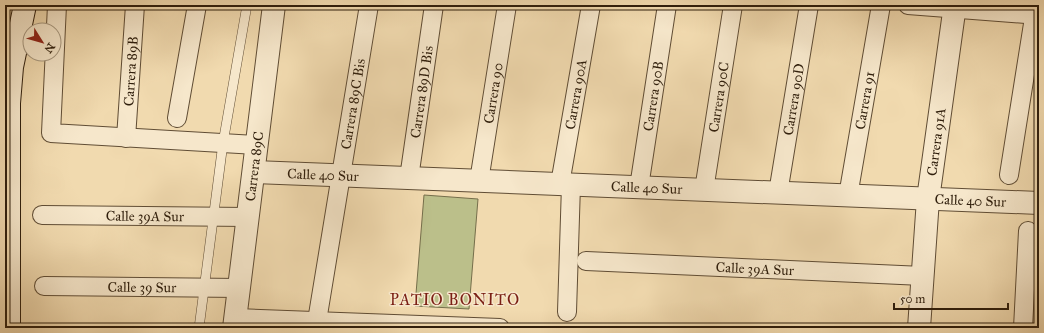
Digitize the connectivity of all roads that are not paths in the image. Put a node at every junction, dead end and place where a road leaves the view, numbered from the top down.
1 (25, 5) edge
2 (57, 5) edge
3 (135, 5) edge
4 (197, 5) edge
5 (248, 5) edge
6 (274, 5) edge
7 (369, 5) edge
8 (434, 5) edge
9 (507, 5) edge
10 (591, 5) edge
11 (668, 5) edge
12 (733, 5) edge
13 (809, 5) edge
14 (881, 5) edge
15 (908, 5) edge
16 (955, 7) edge
17 (1037, 12) edge
18 (177, 118) dead end
19 (126, 138) junction
20 (223, 143) junction
21 (257, 145) junction
22 (254, 172) junction
23 (1009, 175) dead end
24 (340, 176) junction
25 (409, 178) junction
26 (479, 181) junction
27 (565, 184) junction
28 (639, 187) junction
29 (704, 190) junction
30 (778, 193) junction
31 (848, 196) junction
32 (928, 199) junction
33 (1039, 203) edge
34 (42, 215) dead end
35 (214, 217) junction
36 (248, 217) junction
37 (1028, 231) dead end
38 (586, 261) dead end
39 (923, 276) junction
40 (44, 286) dead end
41 (205, 288) junction
42 (240, 288) junction
43 (567, 312) dead end
44 (317, 321) junction
45 (235, 323) edge
46 (9, 328) edge
47 (199, 328) edge
48 (500, 328) edge
49 (919, 328) edge
50 (1023, 328) edge

1 - 46 street
2 - 19 street
3 - 19 street, Carrera 89B
4 - 18 street
5 - 20 lane
6 - 21 street, Carrera 89C
7 - 24 street, Carrera 89C Bis
8 - 25 street, Carrera 89D Bis
9 - 26 street, Carrera 90
10 - 27 street, Carrera 90A
11 - 28 street, Carrera 90B
12 - 29 street, Carrera 90C
13 - 30 street, Carrera 90D
14 - 31 street, Carrera 91
15 - 16 street
16 - 17 street
16 - 32 street, Carrera 91A
17 - 23 street
19 - 20 street
20 - 21 street
20 - 35 lane
21 - 22 street, Carrera 89C
22 - 24 street, Calle 40 Sur
22 - 36 street, Carrera 89C
24 - 25 street, Calle 40 Sur
24 - 44 street, Carrera 89C Bis
25 - 26 street, Calle 40 Sur
26 - 27 street, Calle 40 Sur
27 - 28 street, Calle 40 Sur
27 - 43 street, Carrera 90A
28 - 29 street, Calle 40 Sur
29 - 30 street, Calle 40 Sur
30 - 31 street, Calle 40 Sur
31 - 32 street, Calle 40 Sur
32 - 33 street, Calle 40 Sur
32 - 39 street, Carrera 91A
34 - 35 street, Calle 39A Sur
35 - 36 street, Calle 39A Sur
35 - 41 lane
36 - 42 street, Carrera 89C
37 - 50 street
38 - 39 street, Calle 39A Sur
39 - 49 street, Carrera 91A
40 - 41 street, Calle 39 Sur
41 - 42 street, Calle 39 Sur
41 - 47 lane
42 - 45 street, Carrera 89C
44 - 45 street
44 - 48 street

